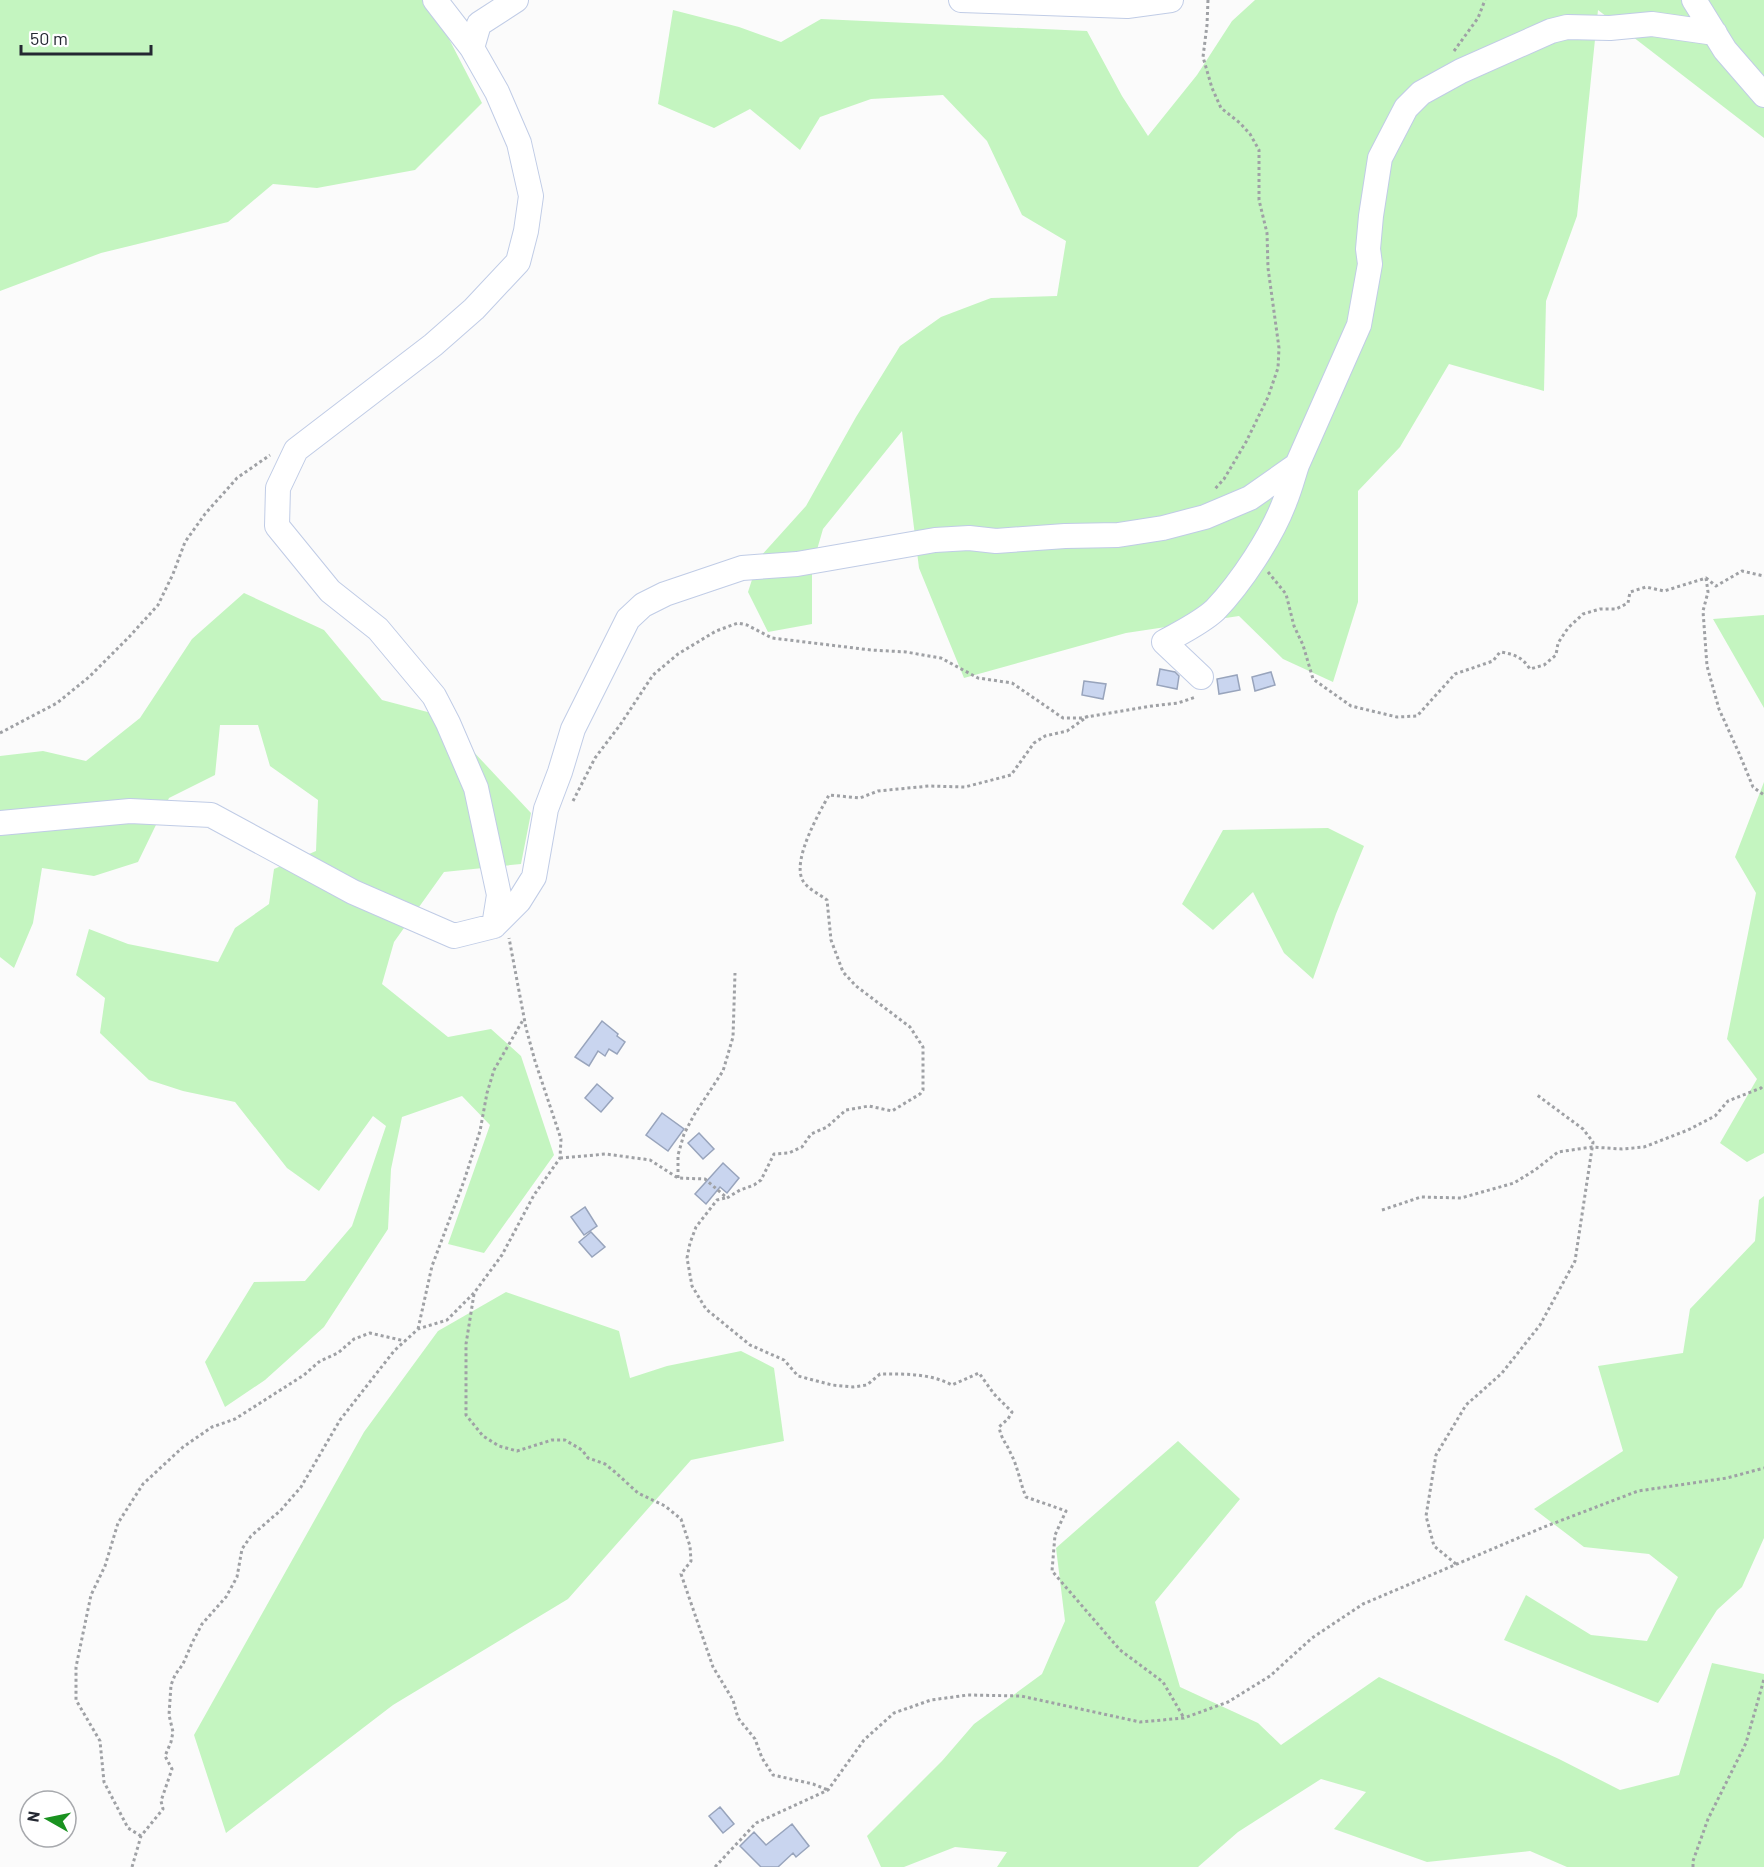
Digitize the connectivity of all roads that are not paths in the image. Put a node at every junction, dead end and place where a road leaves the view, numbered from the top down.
1 (435, 0) edge
2 (516, 0) edge
3 (961, 0) edge
4 (1171, 0) edge
5 (1694, 0) edge
6 (1069, 2) edge
7 (1715, 33) junction
8 (472, 48) junction
9 (1764, 95) edge
10 (1296, 465) junction
11 (1201, 677) road end
12 (0, 823) edge
13 (499, 921) junction

1 - 8 street
2 - 8 street
3 - 6 street
4 - 6 street
5 - 7 street
7 - 9 street
7 - 10 street
8 - 13 street
10 - 11 street
10 - 13 street
12 - 13 street

